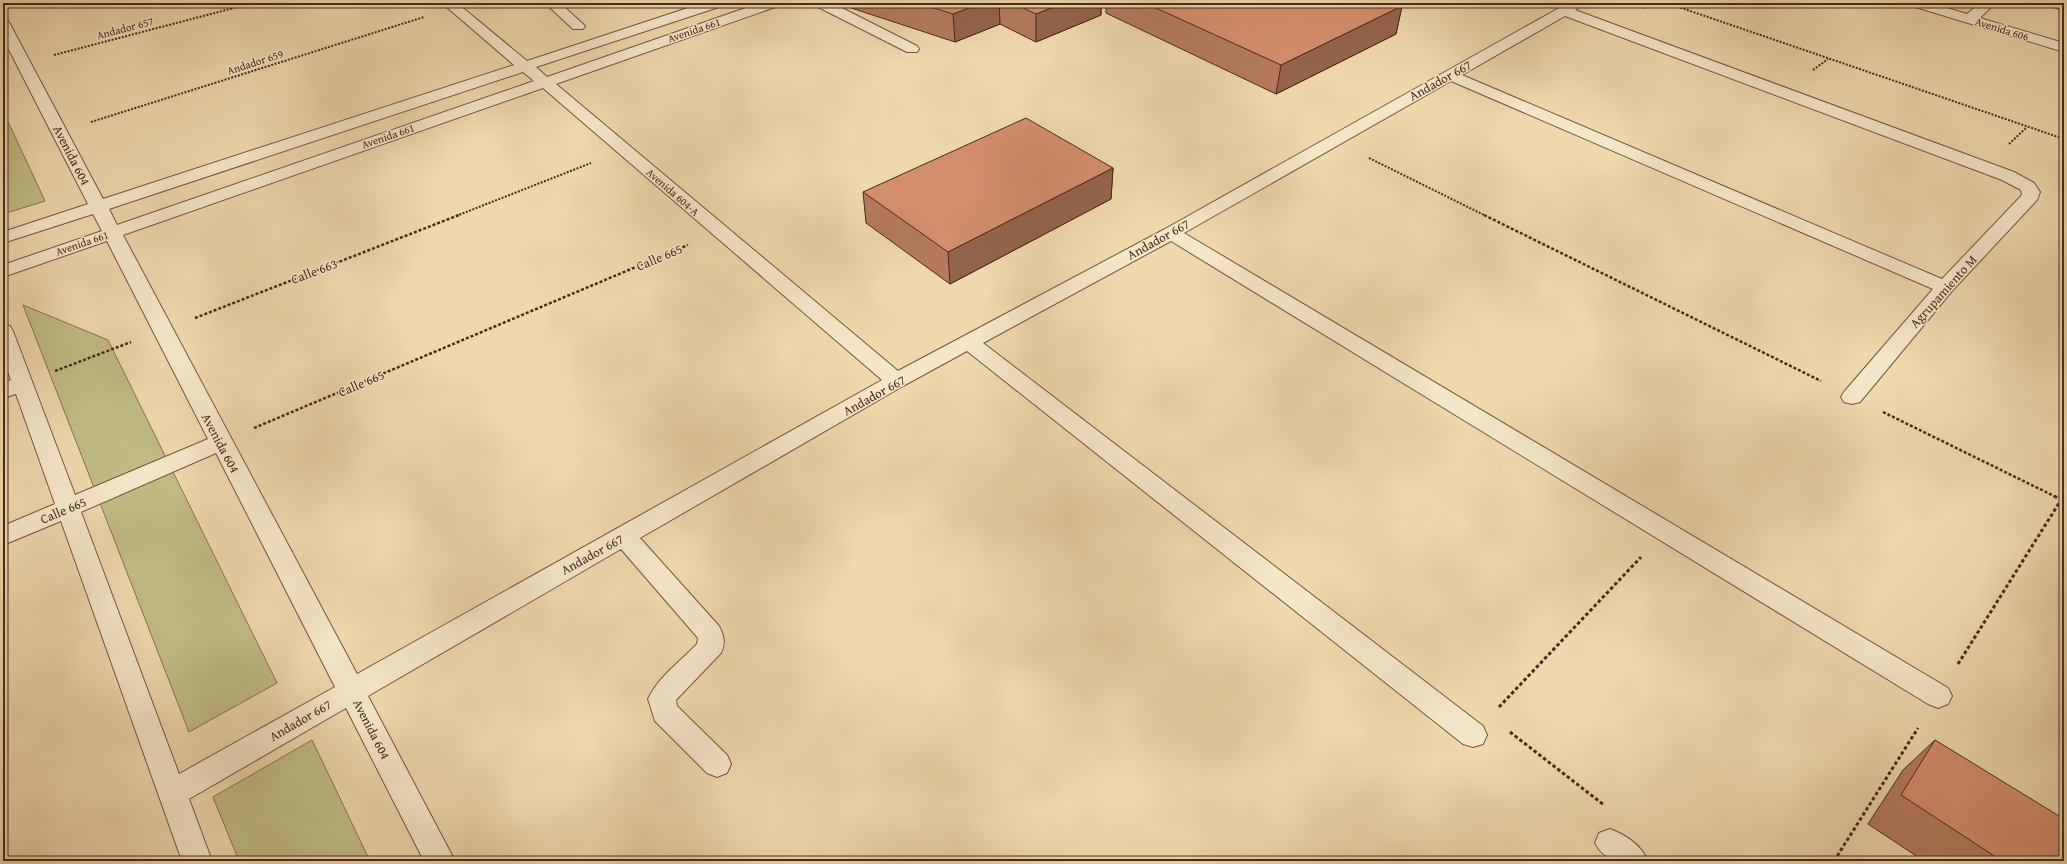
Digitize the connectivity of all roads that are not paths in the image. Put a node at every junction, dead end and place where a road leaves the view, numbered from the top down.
1 (552, 3) edge
2 (718, 3) edge
3 (773, 3) edge
4 (821, 3) edge
5 (1916, 3) edge
6 (1988, 3) edge
7 (2055, 3) edge
8 (452, 5) edge
9 (2064, 6) edge
10 (1571, 7) edge
11 (1970, 19) junction
12 (3, 24) edge
13 (651, 25) junction
14 (578, 26) dead end
15 (669, 39) junction
16 (2064, 48) edge
17 (912, 49) dead end
18 (524, 66) junction
19 (1450, 75) junction
20 (544, 82) junction
21 (99, 207) junction
22 (112, 232) junction
23 (1170, 233) junction
24 (3, 238) edge
25 (3, 271) edge
26 (1945, 287) junction
27 (3, 331) edge
28 (969, 342) junction
29 (896, 381) junction
30 (13, 388) edge
31 (1852, 397) road end
32 (221, 442) junction
33 (68, 508) junction
34 (3, 536) edge
35 (624, 536) junction
36 (351, 690) junction
37 (1938, 696) dead end
38 (1473, 736) road end
39 (717, 764) dead end
40 (173, 793) junction
41 (1610, 843) dead end
42 (197, 861) edge
43 (440, 861) edge
44 (1633, 861) edge

1 - 14 street
2 - 13 street, Avenida 661
3 - 15 street, Avenida 661
4 - 17 street
5 - 11 street, Avenida 606
6 - 11 street
7 - 9 street
8 - 18 street, Avenida 604-A
10 - 19 street, Andador 667
10 - 26 street, Agrupamiento M
11 - 16 street, Avenida 606
12 - 21 street, Avenida 604
13 - 15 street
13 - 18 street, Avenida 661
15 - 20 street, Avenida 661
18 - 20 street, Avenida 604-A
18 - 21 street, Avenida 661
19 - 23 street, Andador 667
19 - 26 street
20 - 22 street, Avenida 661
20 - 29 street, Avenida 604-A
21 - 22 street, Avenida 604
21 - 24 street, Avenida 661
22 - 25 street, Avenida 661
22 - 32 street, Avenida 604
23 - 28 street, Andador 667
23 - 37 street
26 - 31 street, Agrupamiento M
27 - 30 street
28 - 29 street, Andador 667
28 - 38 street
29 - 35 street, Andador 667
30 - 33 street
32 - 33 street, Calle 665
32 - 36 street, Avenida 604
33 - 34 street, Calle 665
33 - 40 street
35 - 36 street, Andador 667
35 - 39 street
36 - 40 street, Andador 667
36 - 43 street, Avenida 604
40 - 42 street
41 - 44 street

